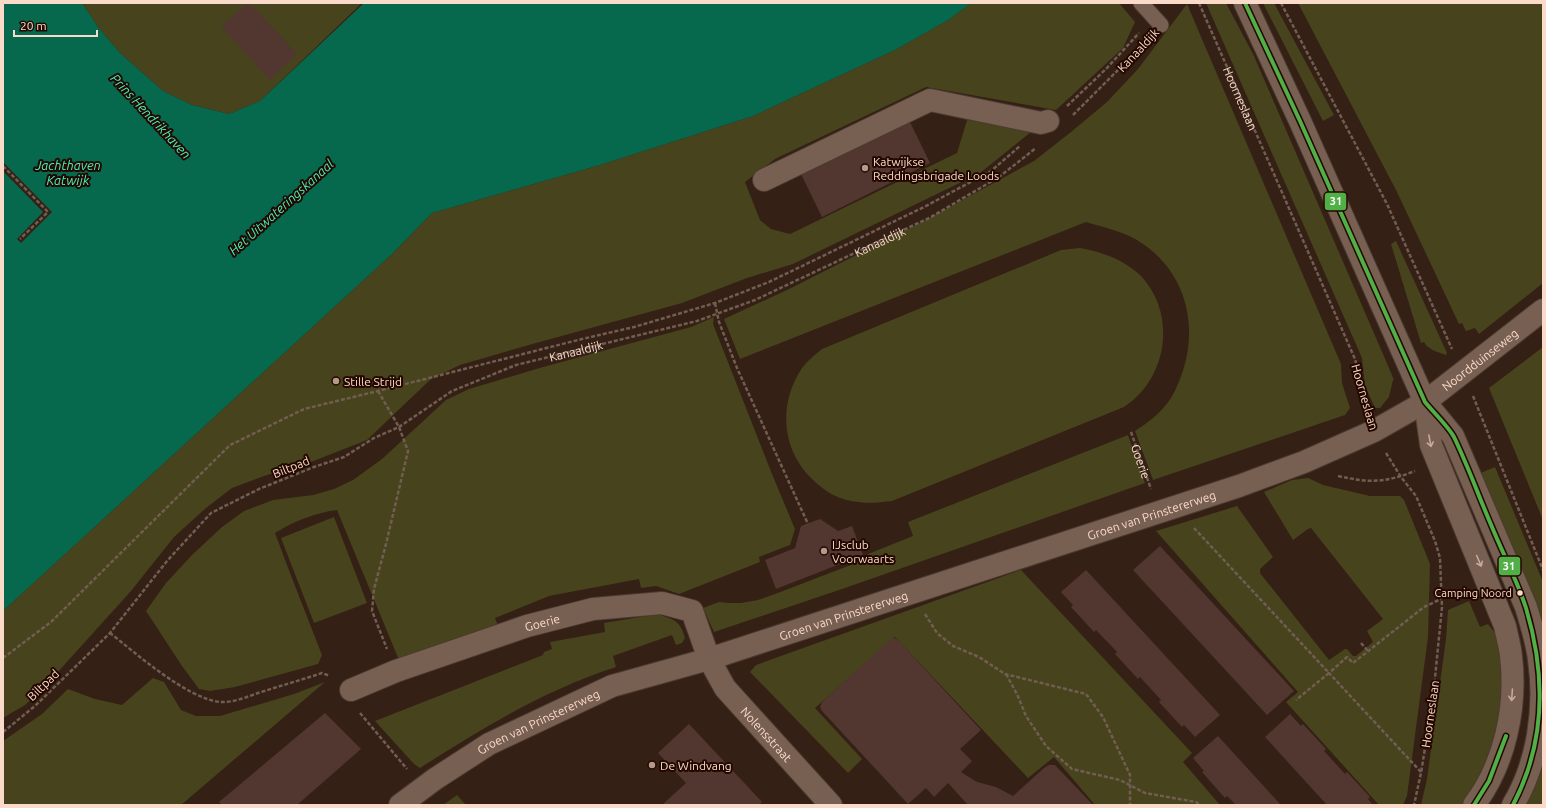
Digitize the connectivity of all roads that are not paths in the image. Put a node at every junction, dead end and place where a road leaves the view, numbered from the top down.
1 (1141, 3) edge
2 (1245, 3) edge
3 (1157, 21) road end
4 (1048, 121) road end
5 (764, 180) dead end
6 (1540, 317) edge
7 (1425, 402) junction
8 (708, 659) junction
9 (351, 690) road end
10 (400, 805) edge
11 (831, 805) edge
12 (1474, 805) edge
13 (1513, 805) edge

1 - 3 lane
2 - 7 street
4 - 5 street
6 - 7 street, Noordduinseweg
7 - 8 street, Groen van Prinstererweg
7 -> 12 street
7 - 13 street
8 - 9 street, Goerie
8 - 10 street, Groen van Prinstererweg
8 - 11 street, Nolensstraat

